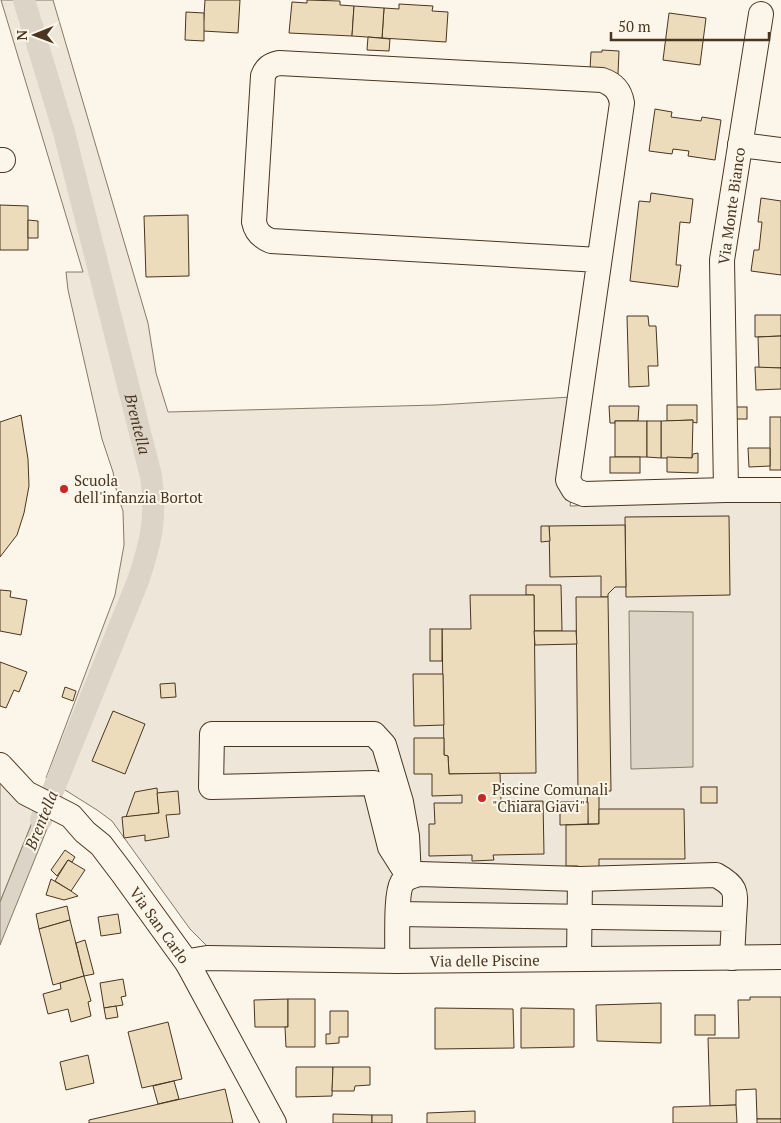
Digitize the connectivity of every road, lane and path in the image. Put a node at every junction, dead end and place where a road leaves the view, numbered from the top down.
1 (761, 14) dead end
2 (740, 145) junction
3 (781, 150) edge
4 (599, 260) junction
5 (726, 490) junction
6 (781, 490) edge
7 (389, 760) junction
8 (0, 765) edge
9 (374, 784) junction
10 (409, 877) junction
11 (580, 879) junction
12 (398, 914) junction
13 (580, 916) junction
14 (734, 919) junction
15 (781, 957) edge
16 (732, 958) junction
17 (579, 959) junction
18 (397, 961) junction
19 (188, 964) junction
20 (274, 1123) edge

1 - 2 street, Via Monte Bianco
2 - 3 street
2 - 5 street, Via Monte Bianco
4 - 4 street
4 - 5 street
5 - 6 street
7 - 9 street
7 - 9 street
7 - 10 street
8 - 19 street, Via San Carlo
9 - 10 street
10 - 11 street
10 - 12 street
11 - 13 street
11 - 14 street
12 - 13 street
12 - 18 street
13 - 14 street
13 - 17 street
14 - 16 street
15 - 16 street, Via delle Piscine
16 - 17 street, Via delle Piscine
17 - 18 street, Via delle Piscine
18 - 19 street, Via delle Piscine
19 - 20 street, Via San Carlo

